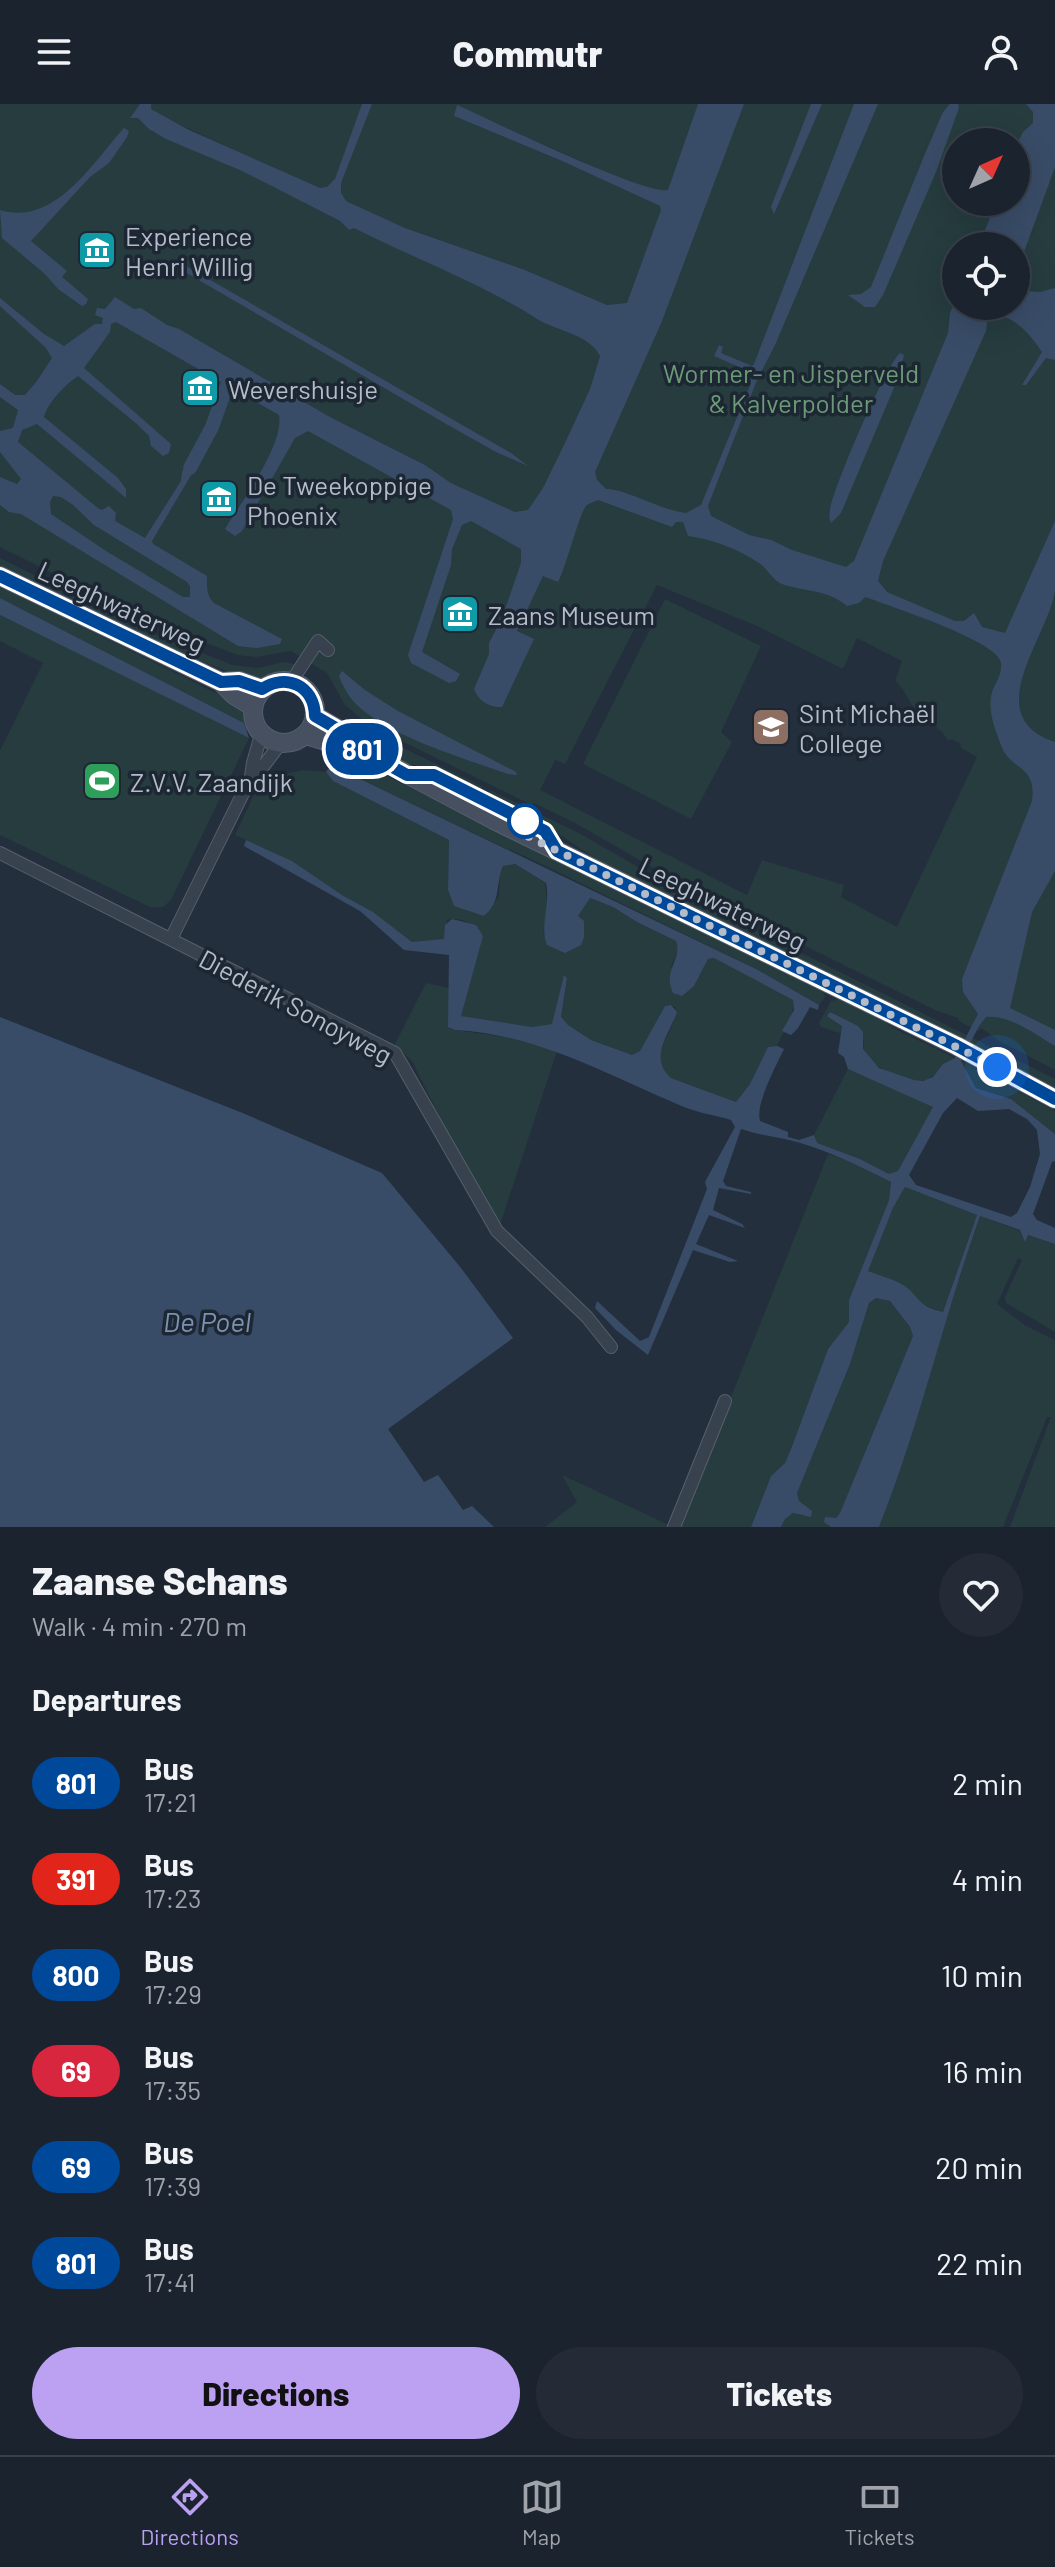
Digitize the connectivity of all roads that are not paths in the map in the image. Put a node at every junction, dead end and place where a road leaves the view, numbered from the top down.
1 (0, 576) edge
2 (323, 646) dead end
3 (291, 682) junction
4 (257, 698) junction
5 (315, 716) junction
6 (261, 735) junction
7 (306, 735) junction
8 (280, 744) junction
9 (369, 754) junction
10 (251, 777) junction
11 (0, 853) edge
12 (171, 939) junction
13 (1055, 1099) edge
14 (611, 1347) dead end
15 (725, 1401) dead end
16 (674, 1527) edge

1 - 4 main road, Leeghwaterweg
2 - 3 street
3 - 4 main road
3 - 5 main road
4 - 6 main road
5 - 7 main road
5 - 9 main road, Leeghwaterweg
6 - 8 main road
6 - 10 street
7 - 8 main road
7 - 9 main road, Leeghwaterweg
8 - 10 street
9 - 13 main road, Leeghwaterweg
10 - 12 street
11 - 12 street, Diederik Sonoyweg
12 - 14 street, Diederik Sonoyweg
15 - 16 street

